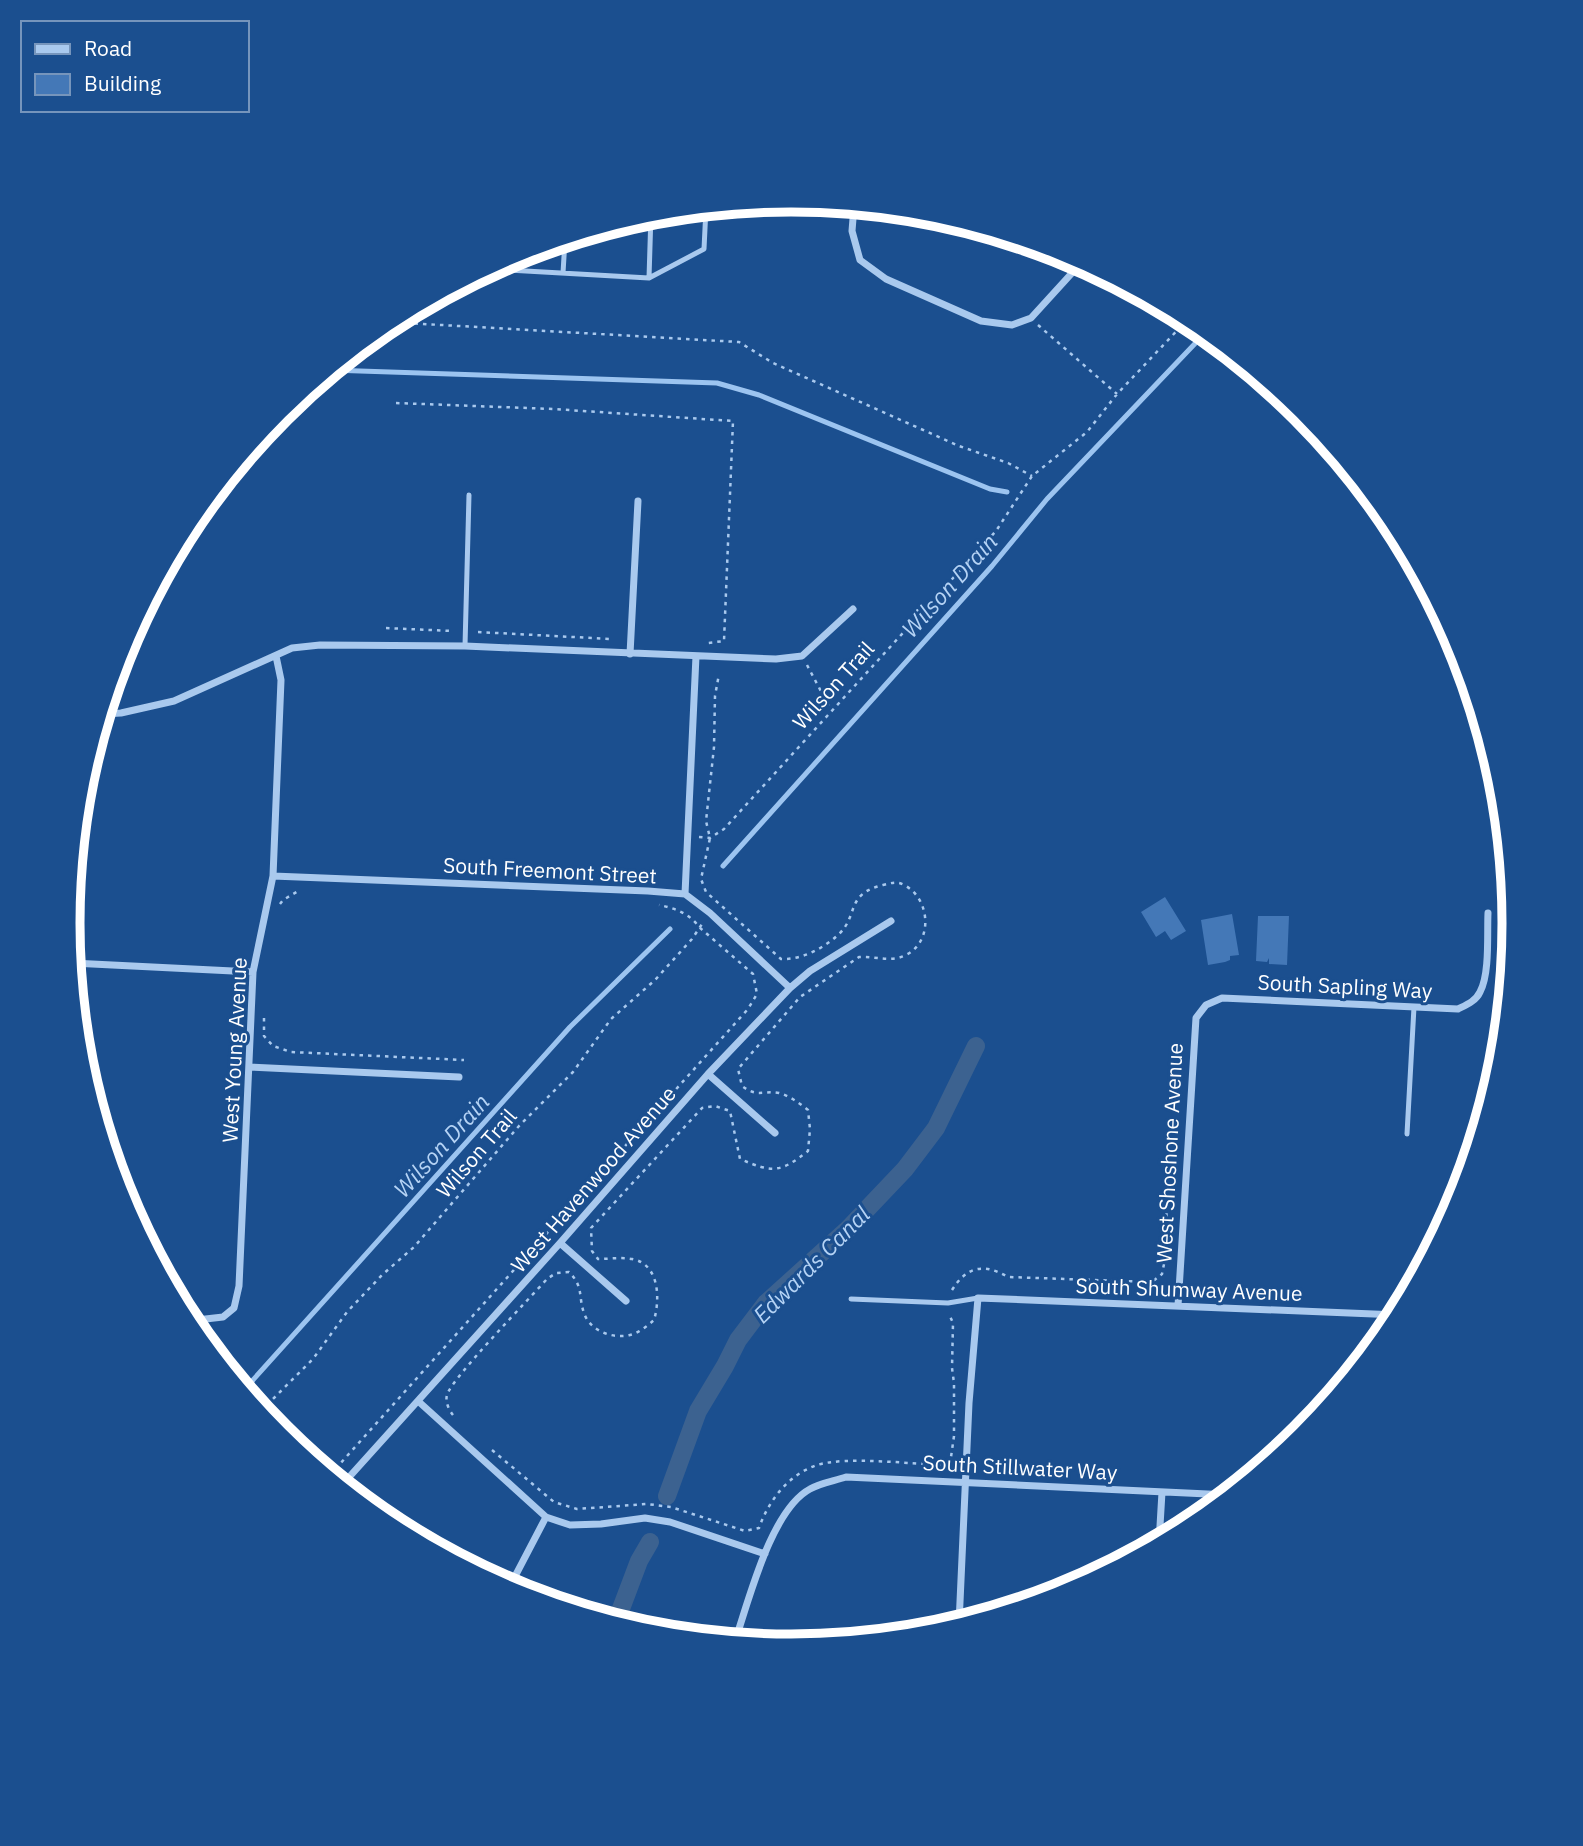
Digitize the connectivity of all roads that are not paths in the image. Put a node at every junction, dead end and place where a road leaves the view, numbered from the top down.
1 (853, 215) edge
2 (706, 217) edge
3 (651, 227) edge
4 (565, 249) edge
5 (510, 270) edge
6 (1074, 271) edge
7 (564, 273) junction
8 (649, 278) junction
9 (469, 495) dead end
10 (638, 502) dead end
11 (853, 609) dead end
12 (465, 646) junction
13 (630, 654) junction
14 (276, 656) junction
15 (696, 656) junction
16 (112, 713) edge
17 (273, 876) junction
18 (685, 894) junction
19 (1488, 913) dead end
20 (891, 921) dead end
21 (82, 963) edge
22 (253, 972) junction
23 (790, 988) junction
24 (1206, 1005) joint
25 (1414, 1007) junction
26 (250, 1068) junction
27 (708, 1074) junction
28 (459, 1077) dead end
29 (775, 1133) dead end
30 (1407, 1134) dead end
31 (560, 1243) junction
32 (978, 1298) junction
33 (851, 1299) dead end
34 (626, 1301) dead end
35 (1178, 1306) junction
36 (1385, 1314) edge
37 (201, 1320) edge
38 (418, 1401) junction
39 (348, 1478) edge
40 (966, 1482) junction
41 (1162, 1492) junction
42 (1214, 1494) edge
43 (546, 1517) junction
44 (1160, 1531) edge
45 (765, 1555) junction
46 (514, 1578) edge
47 (960, 1614) edge
48 (738, 1631) edge

1 - 6 street
2 - 8 lane
3 - 8 lane
4 - 7 lane
5 - 7 lane
7 - 8 lane
9 - 12 lane
10 - 13 street
11 - 15 street
12 - 13 street
12 - 14 street
13 - 15 street
14 - 16 street
14 - 17 street, West Young Avenue
15 - 18 street
17 - 18 street, South Freemont Street
17 - 22 street, West Young Avenue
18 - 23 street, South Freemont Street
19 - 25 street, South Sapling Way
20 - 23 street, West Havenwood Avenue
21 - 22 street
22 - 26 street, West Young Avenue
23 - 27 street, West Havenwood Avenue
24 - 25 street, South Sapling Way
24 - 35 street, West Shoshone Avenue
25 - 30 lane
26 - 28 street
26 - 37 street, West Young Avenue
27 - 29 street
27 - 31 street, West Havenwood Avenue
31 - 34 street
31 - 38 street, West Havenwood Avenue
32 - 33 lane
32 - 35 street, South Shumway Avenue
32 - 40 street
35 - 36 street, South Shumway Avenue
38 - 39 street, West Havenwood Avenue
38 - 43 street
40 - 41 street, South Stillwater Way
40 - 45 street, South Stillwater Way
40 - 47 street
41 - 42 street, South Stillwater Way
41 - 44 street
43 - 45 street
43 - 46 street
45 - 48 street

